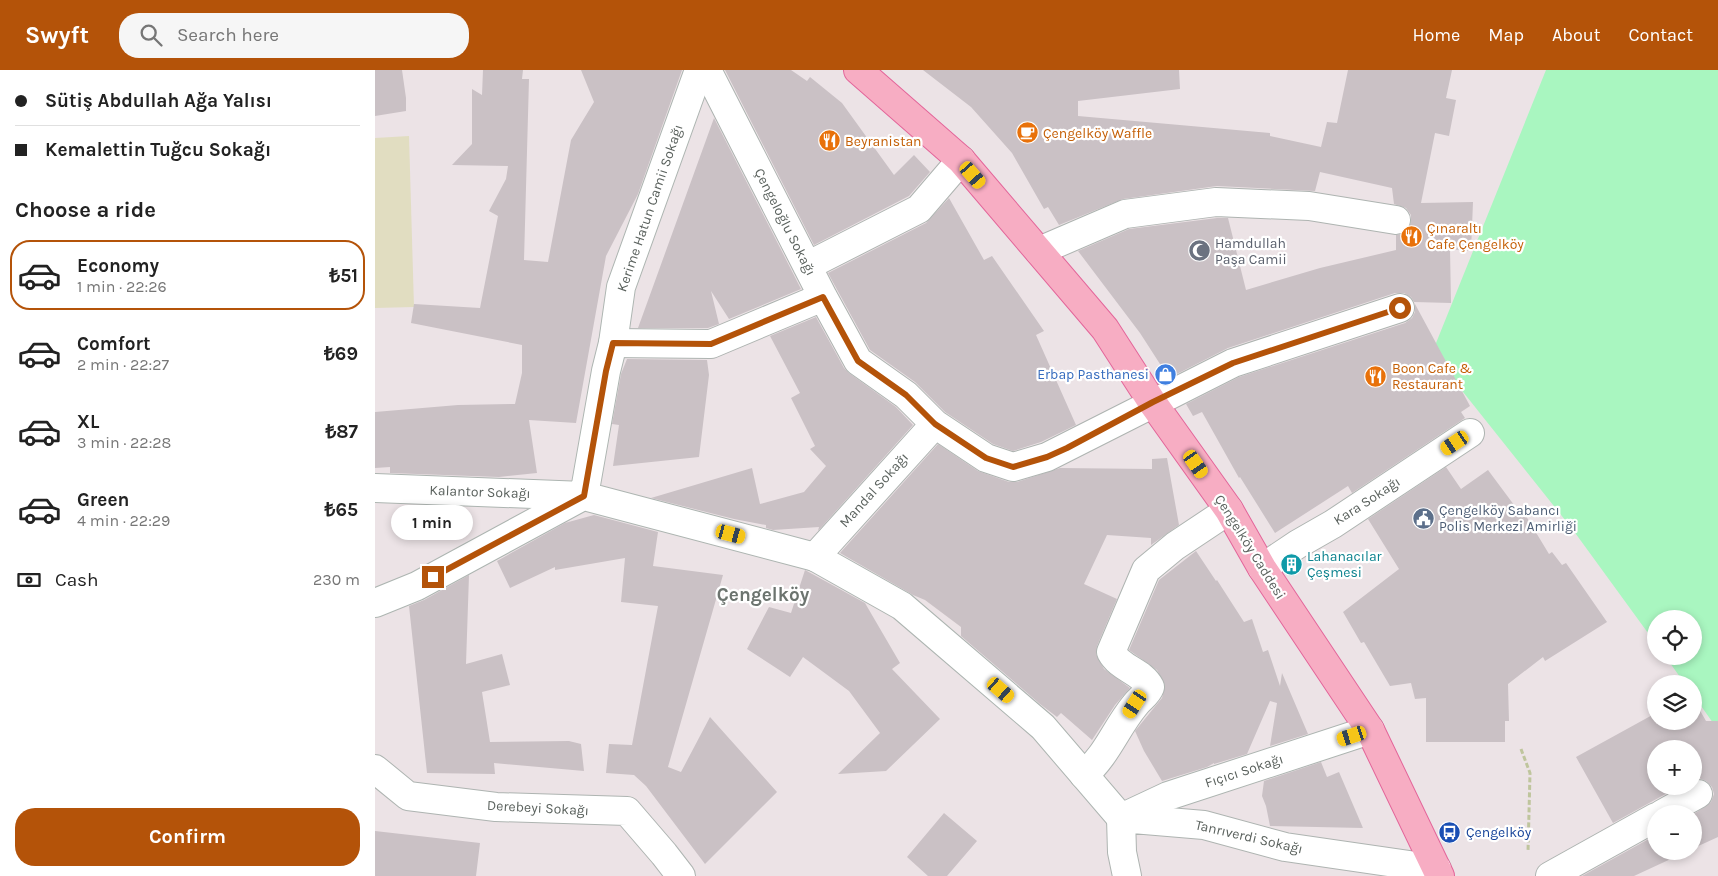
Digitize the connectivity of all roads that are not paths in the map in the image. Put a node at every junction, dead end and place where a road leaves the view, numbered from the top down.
1 (699, 70) edge
2 (707, 70) edge
3 (858, 70) edge
4 (961, 160) junction
5 (1396, 220) dead end
6 (1039, 251) junction
7 (807, 266) junction
8 (823, 297) junction
9 (1400, 308) dead end
10 (613, 343) junction
11 (1153, 402) junction
12 (935, 424) junction
13 (1470, 433) dead end
14 (375, 488) edge
15 (584, 496) junction
16 (1229, 510) junction
17 (815, 557) junction
18 (1262, 568) junction
19 (375, 603) edge
20 (1370, 730) junction
21 (375, 769) edge
22 (1084, 776) junction
23 (1696, 795) edge
24 (1678, 805) edge
25 (1121, 818) junction
26 (1647, 822) edge
27 (1438, 872) edge
28 (681, 876) edge
29 (1127, 876) edge
30 (1550, 876) edge

1 - 10 street, Kerime Hatun Camii Sokağı
2 - 7 street, Çengeloğlu Sokağı
3 - 4 main road, Çengelköy Caddesi
4 - 6 main road, Çengelköy Caddesi
4 - 7 street
5 - 6 street
6 - 11 main road, Çengelköy Caddesi
7 - 8 street, Çengeloğlu Sokağı
8 - 10 street
8 - 12 street, Çengeloğlu Sokağı
9 - 11 street, Çengeloğlu Sokağı
10 - 15 street, Kerime Hatun Camii Sokağı
11 - 12 street, Çengeloğlu Sokağı
11 - 16 main road, Çengelköy Caddesi
12 - 17 street, Mandal Sokağı
13 - 18 street, Kara Sokağı
14 - 15 street, Kalantor Sokağı
15 - 17 street, Kalantor Sokağı
15 - 19 street
16 - 18 main road, Çengelköy Caddesi
16 - 22 street
17 - 22 street, Kalantor Sokağı
18 - 20 main road, Çengelköy Caddesi
20 - 25 street, Fıçıcı Sokağı
20 - 27 main road, Çengelköy Caddesi
21 - 28 street, Derebeyi Sokağı
22 - 25 street, Kalantor Sokağı
23 - 24 street
25 - 27 street, Tanrıverdi Sokağı
25 - 29 street
26 - 30 street

